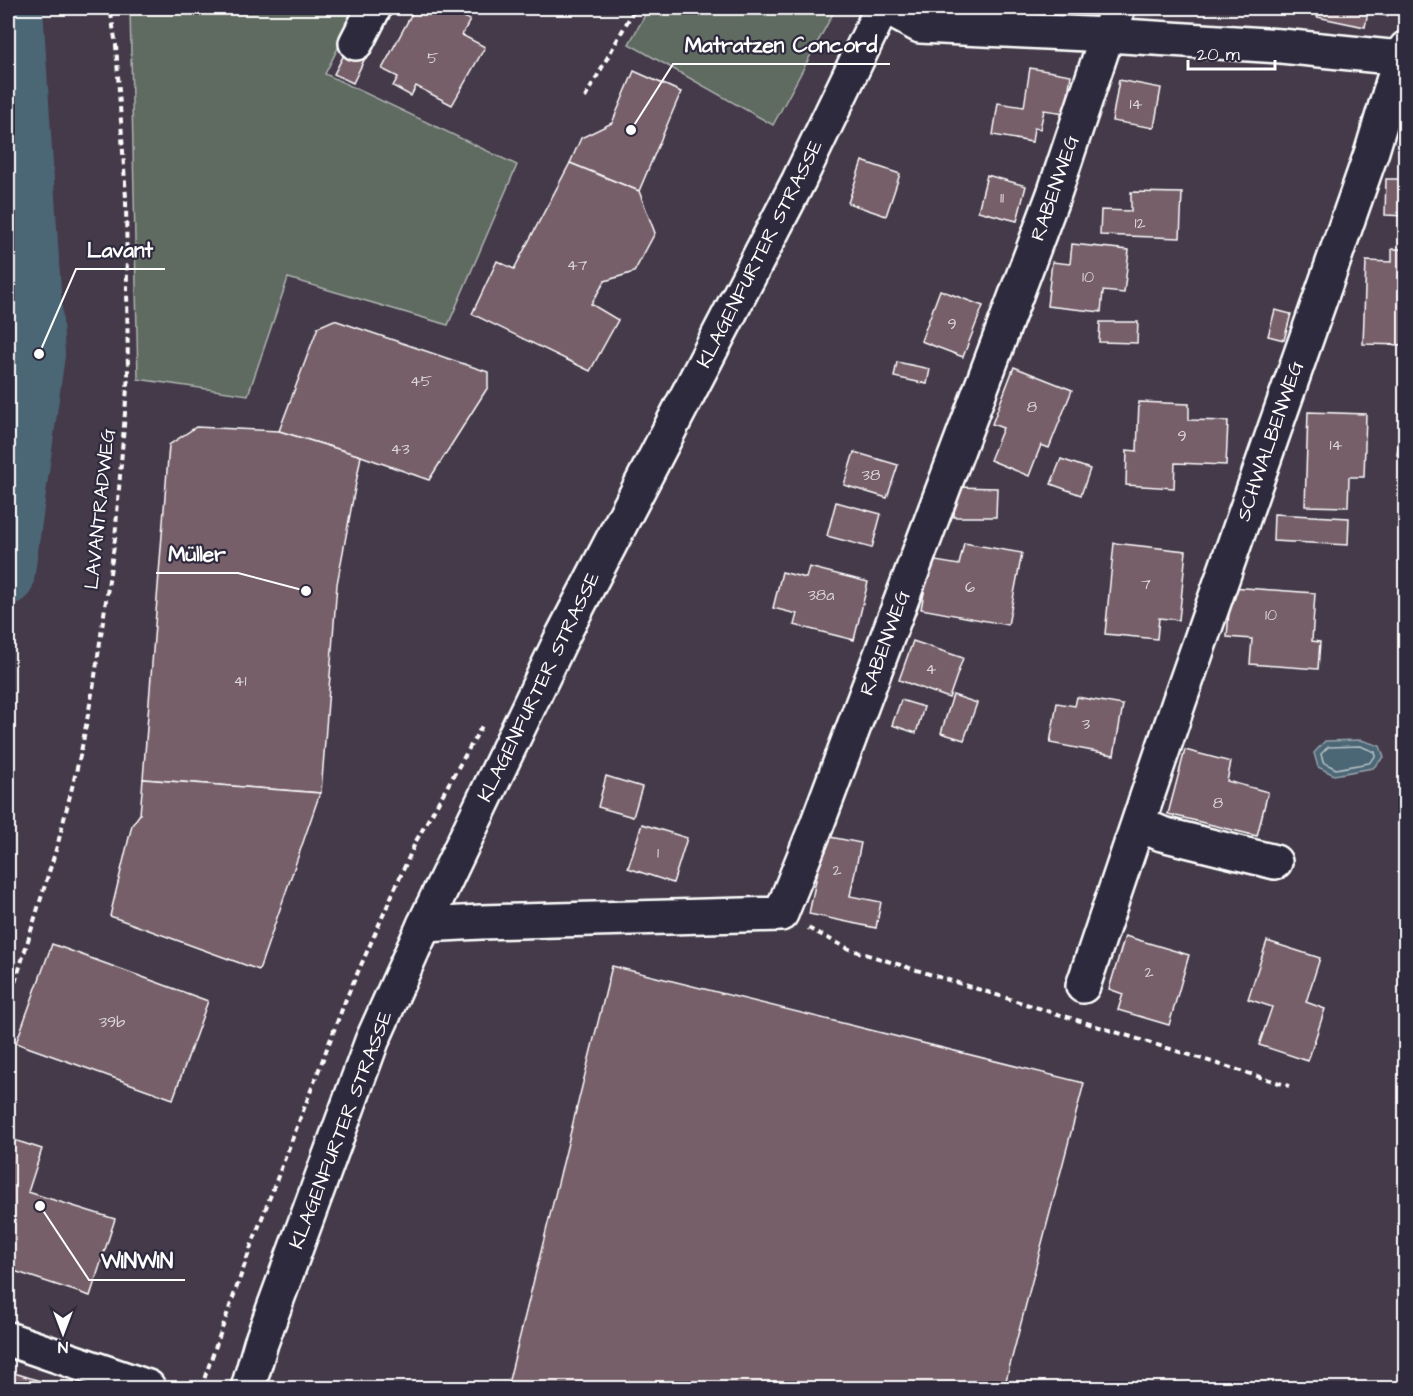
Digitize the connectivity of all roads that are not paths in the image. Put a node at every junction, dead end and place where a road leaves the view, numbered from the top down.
1 (374, 8) edge
2 (882, 8) edge
3 (887, 8) edge
4 (1112, 21) edge
5 (356, 43) dead end
6 (1404, 56) edge
7 (1139, 824) junction
8 (1275, 862) dead end
9 (424, 925) junction
10 (1083, 986) dead end
11 (8, 1339) edge
12 (148, 1388) edge
13 (248, 1389) edge

1 - 5 main road
2 - 9 main road, KLAGENFURTER STRASSE
3 - 4 main road
4 - 6 main road
4 - 9 main road, RABENWEG
6 - 7 main road, SCHWALBENWEG
7 - 8 main road
7 - 10 main road, SCHWALBENWEG
9 - 13 main road, KLAGENFURTER STRASSE
11 - 12 main road

